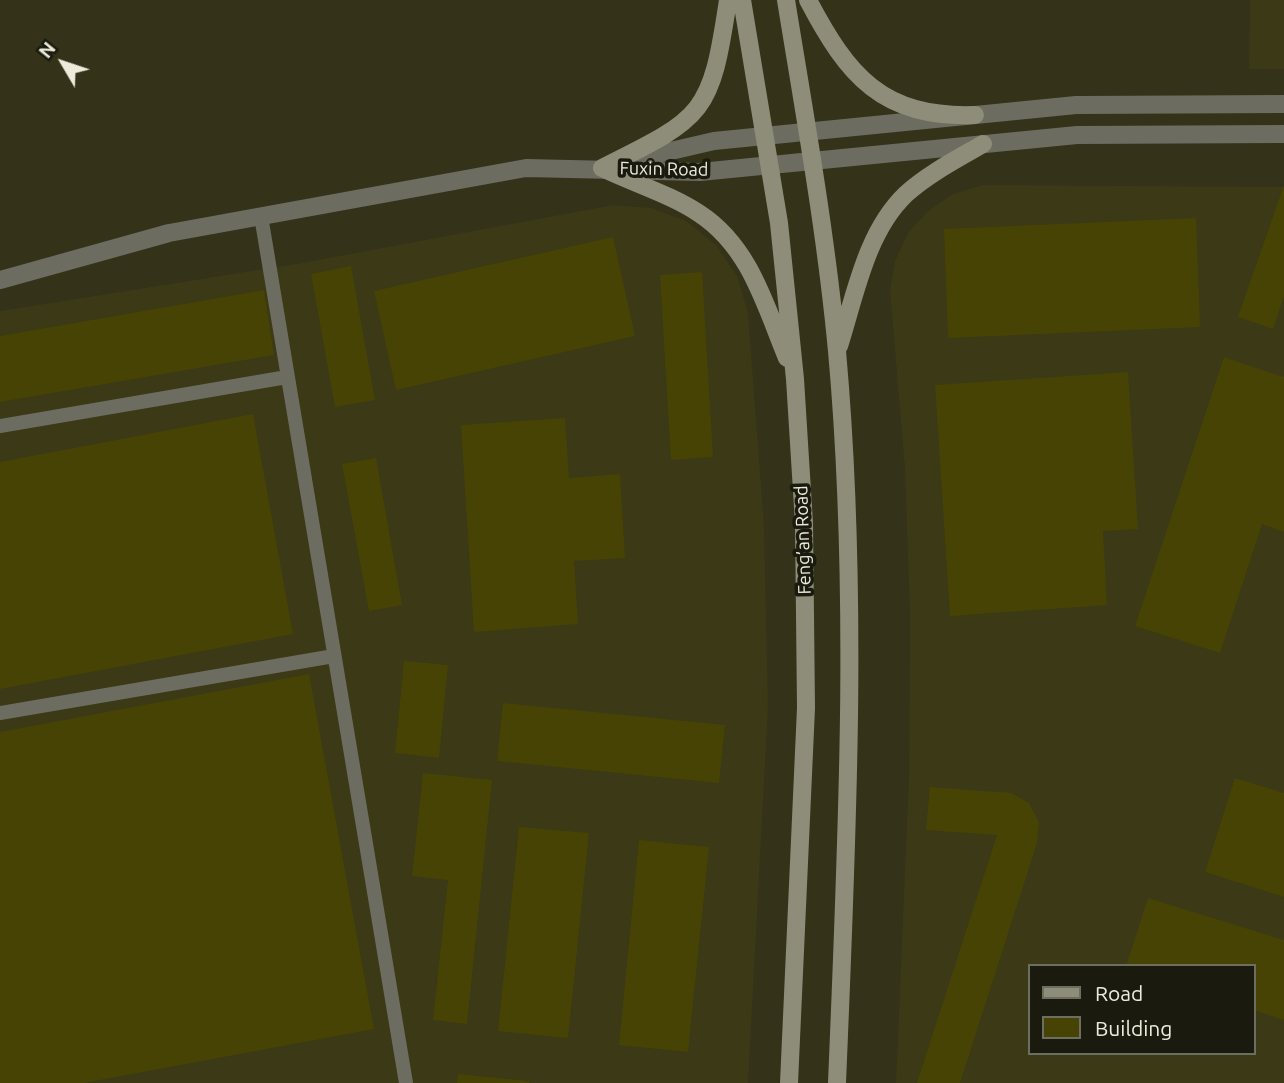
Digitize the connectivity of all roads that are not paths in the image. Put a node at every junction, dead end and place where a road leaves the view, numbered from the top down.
1 (728, 0) edge
2 (742, 0) edge
3 (786, 0) edge
4 (808, 0) edge
5 (1284, 104) edge
6 (975, 115) junction
7 (808, 131) junction
8 (1284, 134) edge
9 (765, 136) junction
10 (982, 144) junction
11 (813, 161) junction
12 (769, 165) junction
13 (602, 168) junction
14 (261, 216) junction
15 (0, 280) edge
16 (837, 353) junction
17 (287, 377) junction
18 (795, 379) junction
19 (0, 426) edge
20 (334, 656) junction
21 (0, 713) edge
22 (406, 1083) edge
23 (789, 1083) edge
24 (836, 1083) edge

1 - 13 street
2 - 9 street, Feng’an Road
3 - 7 street
4 - 6 street
5 - 6 street, Fuxin Road
6 - 7 street, Fuxin Road
7 - 9 street, Fuxin Road
7 - 11 street
8 - 10 street, Fuxin Road
9 - 12 street, Feng’an Road
9 - 13 street, Fuxin Road
10 - 11 street, Fuxin Road
10 - 16 street
11 - 12 street, Fuxin Road
11 - 16 street
12 - 13 street, Fuxin Road
12 - 18 street, Feng’an Road
13 - 14 street
13 - 18 street
14 - 15 street
14 - 17 lane
16 - 24 street
17 - 19 lane
17 - 20 lane
18 - 23 street, Feng’an Road
20 - 21 lane
20 - 22 lane

